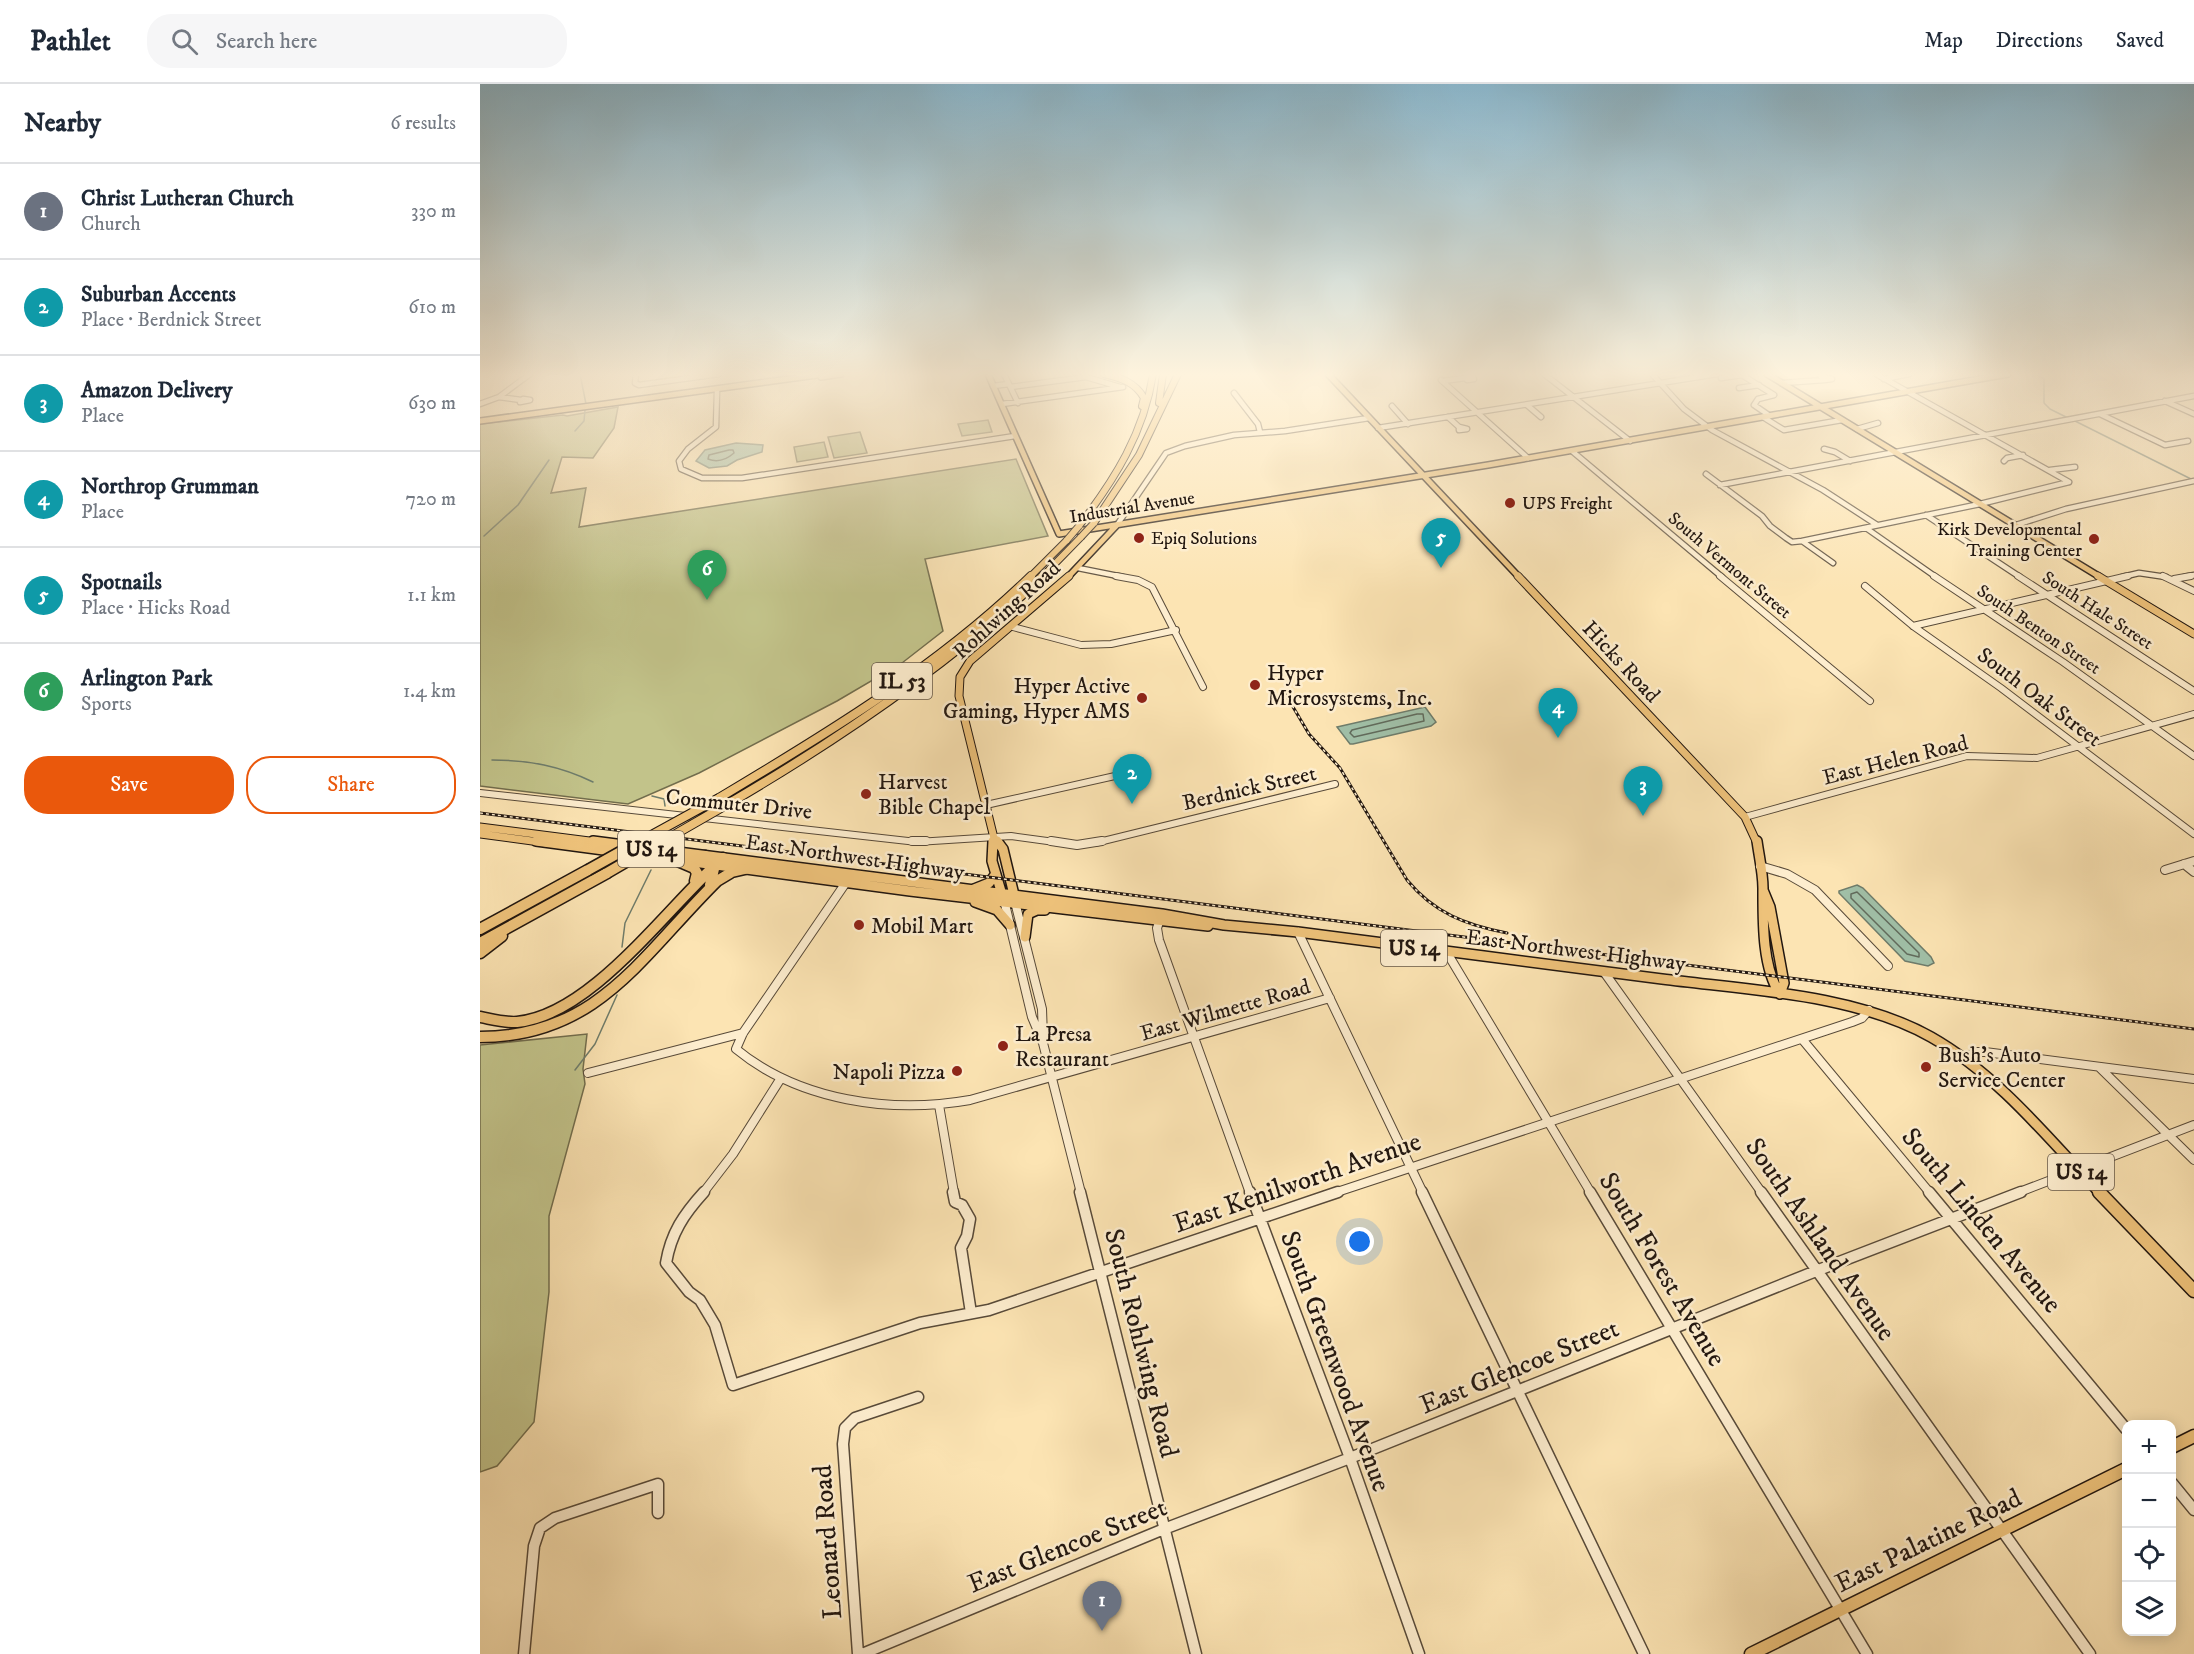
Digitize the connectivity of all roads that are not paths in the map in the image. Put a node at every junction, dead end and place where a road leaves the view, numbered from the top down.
1 (690, 447) edge
2 (942, 447) edge
3 (1020, 447) edge
4 (1131, 447) edge
5 (1142, 447) edge
6 (1185, 447) edge
7 (1396, 447) edge
8 (1516, 447) edge
9 (1594, 447) edge
10 (1741, 447) edge
11 (1888, 447) edge
12 (1923, 447) edge
13 (2009, 447) edge
14 (1824, 449) dead end
15 (1572, 451) junction
16 (1896, 452) junction
17 (2023, 455) junction
18 (1528, 458) junction
19 (1850, 461) junction
20 (2004, 461) dead end
21 (2075, 467) dead end
22 (2050, 470) junction
23 (1792, 472) junction
24 (1423, 474) junction
25 (1706, 474) dead end
26 (2194, 481) edge
27 (1720, 485) junction
28 (1980, 504) junction
29 (1926, 515) junction
30 (1117, 525) junction
31 (1877, 525) junction
32 (2016, 525) junction
33 (1866, 528) junction
34 (1059, 534) joint
35 (1802, 541) junction
36 (1833, 563) dead end
37 (1078, 568) junction
38 (2194, 574) edge
39 (2174, 579) junction
40 (2109, 581) junction
41 (1865, 586) dead end
42 (2194, 591) edge
43 (2046, 596) junction
44 (1984, 610) junction
45 (1913, 626) junction
46 (1012, 627) junction
47 (1176, 630) junction
48 (2194, 634) edge
49 (1203, 687) dead end
50 (2194, 691) edge
51 (1870, 701) dead end
52 (2194, 714) edge
53 (2148, 725) junction
54 (2079, 747) junction
55 (2194, 756) edge
56 (1146, 769) dead end
57 (1335, 784) dead end
58 (480, 793) edge
59 (986, 805) junction
60 (1745, 817) junction
61 (480, 827) edge
62 (480, 834) edge
63 (2194, 834) edge
64 (994, 838) junction
65 (705, 856) junction
66 (723, 858) junction
67 (2194, 861) edge
68 (680, 862) junction
69 (2184, 864) junction
70 (714, 865) junction
71 (1761, 866) junction
72 (745, 869) junction
73 (2165, 870) dead end
74 (2194, 872) edge
75 (995, 875) junction
76 (849, 878) junction
77 (695, 881) junction
78 (564, 883) junction
79 (588, 883) junction
80 (954, 889) junction
81 (708, 890) junction
82 (910, 891) junction
83 (1003, 898) junction
84 (1015, 899) junction
85 (1057, 909) junction
86 (1161, 918) junction
87 (480, 923) edge
88 (1010, 925) junction
89 (480, 929) edge
90 (1298, 932) junction
91 (1025, 937) junction
92 (480, 943) edge
93 (1446, 951) junction
94 (480, 953) edge
95 (1888, 966) dead end
96 (1604, 972) junction
97 (1780, 994) junction
98 (1330, 998) junction
99 (1869, 1010) junction
100 (480, 1017) edge
101 (743, 1033) junction
102 (480, 1037) edge
103 (1194, 1037) junction
104 (1802, 1039) junction
105 (1043, 1043) junction
106 (1965, 1058) junction
107 (2100, 1068) junction
108 (588, 1072) dead end
109 (782, 1078) junction
110 (1052, 1078) junction
111 (1680, 1079) junction
112 (2194, 1079) edge
113 (939, 1105) junction
114 (1548, 1122) junction
115 (2194, 1125) edge
116 (2168, 1135) junction
117 (2194, 1160) edge
118 (1411, 1167) junction
119 (2078, 1169) junction
120 (1259, 1218) junction
121 (1952, 1219) junction
122 (1816, 1271) junction
123 (1101, 1272) junction
124 (2194, 1291) edge
125 (971, 1313) junction
126 (1672, 1329) junction
127 (1518, 1390) junction
128 (918, 1397) dead end
129 (2122, 1423) edge
130 (2194, 1436) edge
131 (2176, 1445) edge
132 (1350, 1458) junction
133 (2122, 1471) edge
134 (2176, 1488) edge
135 (2194, 1510) edge
136 (658, 1513) dead end
137 (1164, 1529) junction
138 (2002, 1530) junction
139 (1841, 1610) junction
140 (524, 1654) edge
141 (860, 1654) edge
142 (1196, 1654) edge
143 (1419, 1654) edge
144 (1644, 1654) edge
145 (1751, 1654) edge
146 (1867, 1654) edge
147 (2090, 1654) edge

1 - 2 street
3 - 34 main road, Rohlwing Road
4 - 78 highway, IL 53, bridge
5 - 79 highway, IL 53, bridge
6 - 30 street
7 - 24 main road, Hicks Road
8 - 18 street
9 - 15 main road, Industrial Avenue
10 - 23 street
11 - 16 main road
12 - 16 street
13 - 17 street
14 - 19 street
15 - 18 main road, Industrial Avenue
15 - 51 street, South Vermont Street
16 - 19 street
16 - 28 main road
17 - 20 street
17 - 22 street
18 - 24 main road, Industrial Avenue
19 - 23 street
21 - 22 street
22 - 28 street
23 - 27 street
23 - 31 street
24 - 30 main road, Industrial Avenue
24 - 60 main road, Hicks Road
25 - 27 street
26 - 32 street
27 - 35 street
28 - 29 street
28 - 32 main road
29 - 31 street
29 - 43 street, South Hale Street
30 - 34 main road, Industrial Avenue
30 - 37 main road, Rohlwing Road
31 - 33 street
32 - 40 main road
33 - 35 street
33 - 44 street, South Benton Street
35 - 36 street
37 - 46 main road, Rohlwing Road
37 - 47 street
38 - 39 street
39 - 40 street
39 - 42 street
40 - 43 street
40 - 48 main road
41 - 45 street, South Oak Street
43 - 44 street
43 - 50 street, South Hale Street
44 - 45 street
44 - 53 street, South Benton Street
45 - 54 street, South Oak Street
46 - 47 street
46 - 59 main road, Rohlwing Road
47 - 49 street
52 - 53 street, East Helen Road
53 - 54 street, East Helen Road
53 - 55 street, South Benton Street
54 - 60 street, East Helen Road
54 - 63 street, South Oak Street
56 - 59 street
57 - 64 street, Berdnick Street
58 - 64 street, Commuter Drive
59 - 64 main road, Rohlwing Road
60 - 71 main road, Hicks Road
61 - 65 main road, East Northwest Highway / US 14
62 - 68 main road, East Northwest Highway / US 14
64 - 75 main road, Rohlwing Road
64 - 84 main road, Rohlwing Road
65 - 66 main road, East Northwest Highway / US 14
65 - 70 highway
66 - 70 highway
66 - 76 main road, East Northwest Highway / US 14
67 - 69 street
68 - 70 main road, East Northwest Highway / US 14
68 - 77 highway
69 - 73 street
69 - 74 street
70 - 72 main road, East Northwest Highway / US 14
70 - 77 highway
70 - 81 highway
71 - 95 street
71 - 97 main road, Hicks Road
72 - 76 main road, East Northwest Highway / US 14
72 - 81 highway
75 - 80 main road
75 - 83 main road, Rohlwing Road
76 - 80 main road, East Northwest Highway / US 14
76 - 82 main road, East Northwest Highway / US 14
76 - 101 street
77 - 100 highway
78 - 87 highway
78 - 89 highway, IL 53
79 - 92 highway, IL 53
79 - 94 highway
80 - 83 main road, East Northwest Highway / US 14
81 - 102 highway
82 - 83 main road, East Northwest Highway / US 14
82 - 88 main road
83 - 84 main road, East Northwest Highway / US 14
83 - 88 street, South Rohlwing Road
84 - 85 main road, East Northwest Highway / US 14
84 - 86 main road, East Northwest Highway / US 14
84 - 91 street, South Rohlwing Road
85 - 86 main road, East Northwest Highway / US 14
85 - 91 main road
86 - 90 main road, East Northwest Highway / US 14
86 - 103 street, South Greenwood Avenue
88 - 105 street, South Rohlwing Road
90 - 93 main road, East Northwest Highway / US 14
90 - 98 street
91 - 105 street, South Rohlwing Road
93 - 96 main road, East Northwest Highway / US 14
93 - 114 street, South Forest Avenue
96 - 97 main road, East Northwest Highway / US 14
96 - 111 street, South Ashland Avenue
97 - 99 main road, US 14
98 - 103 street, East Wilmette Road
98 - 118 street
99 - 104 street, East Kenilworth Avenue
99 - 106 main road, US 14
101 - 108 street
101 - 109 street, East Wilmette Road
103 - 110 street, East Wilmette Road
103 - 120 street, South Greenwood Avenue
104 - 111 street, East Kenilworth Avenue
104 - 121 street, South Linden Avenue
105 - 110 street, South Rohlwing Road
106 - 107 street
106 - 119 main road, US 14
107 - 112 street
107 - 116 street
109 - 113 street, East Wilmette Road
109 - 125 street, East Kenilworth Avenue
110 - 113 street, East Wilmette Road
110 - 123 street, South Rohlwing Road
111 - 114 street, East Kenilworth Avenue
111 - 122 street, South Ashland Avenue
113 - 125 street
114 - 118 street, East Kenilworth Avenue
114 - 126 street, South Forest Avenue
115 - 116 street, East Glencoe Street
116 - 117 street
116 - 119 street, East Glencoe Street
118 - 120 street, East Kenilworth Avenue
118 - 127 street
119 - 121 street, East Glencoe Street
119 - 124 main road, US 14
120 - 123 street, East Kenilworth Avenue
120 - 132 street, South Greenwood Avenue
121 - 122 street, East Glencoe Street
121 - 129 street, South Linden Avenue
122 - 126 street, East Glencoe Street
122 - 138 street, South Ashland Avenue
123 - 125 street, East Kenilworth Avenue
123 - 137 street, South Rohlwing Road
126 - 127 street, East Glencoe Street
126 - 139 street, South Forest Avenue
127 - 132 street, East Glencoe Street
127 - 144 street
128 - 141 street, Leonard Road
130 - 131 main road
132 - 137 street, East Glencoe Street
132 - 143 street, South Greenwood Avenue
133 - 138 main road, East Palatine Road
134 - 135 street
136 - 140 street
137 - 141 street, East Glencoe Street
137 - 142 street, South Rohlwing Road
138 - 139 main road, East Palatine Road
138 - 147 street, South Ashland Avenue
139 - 145 main road, East Palatine Road
139 - 146 street, South Forest Avenue

